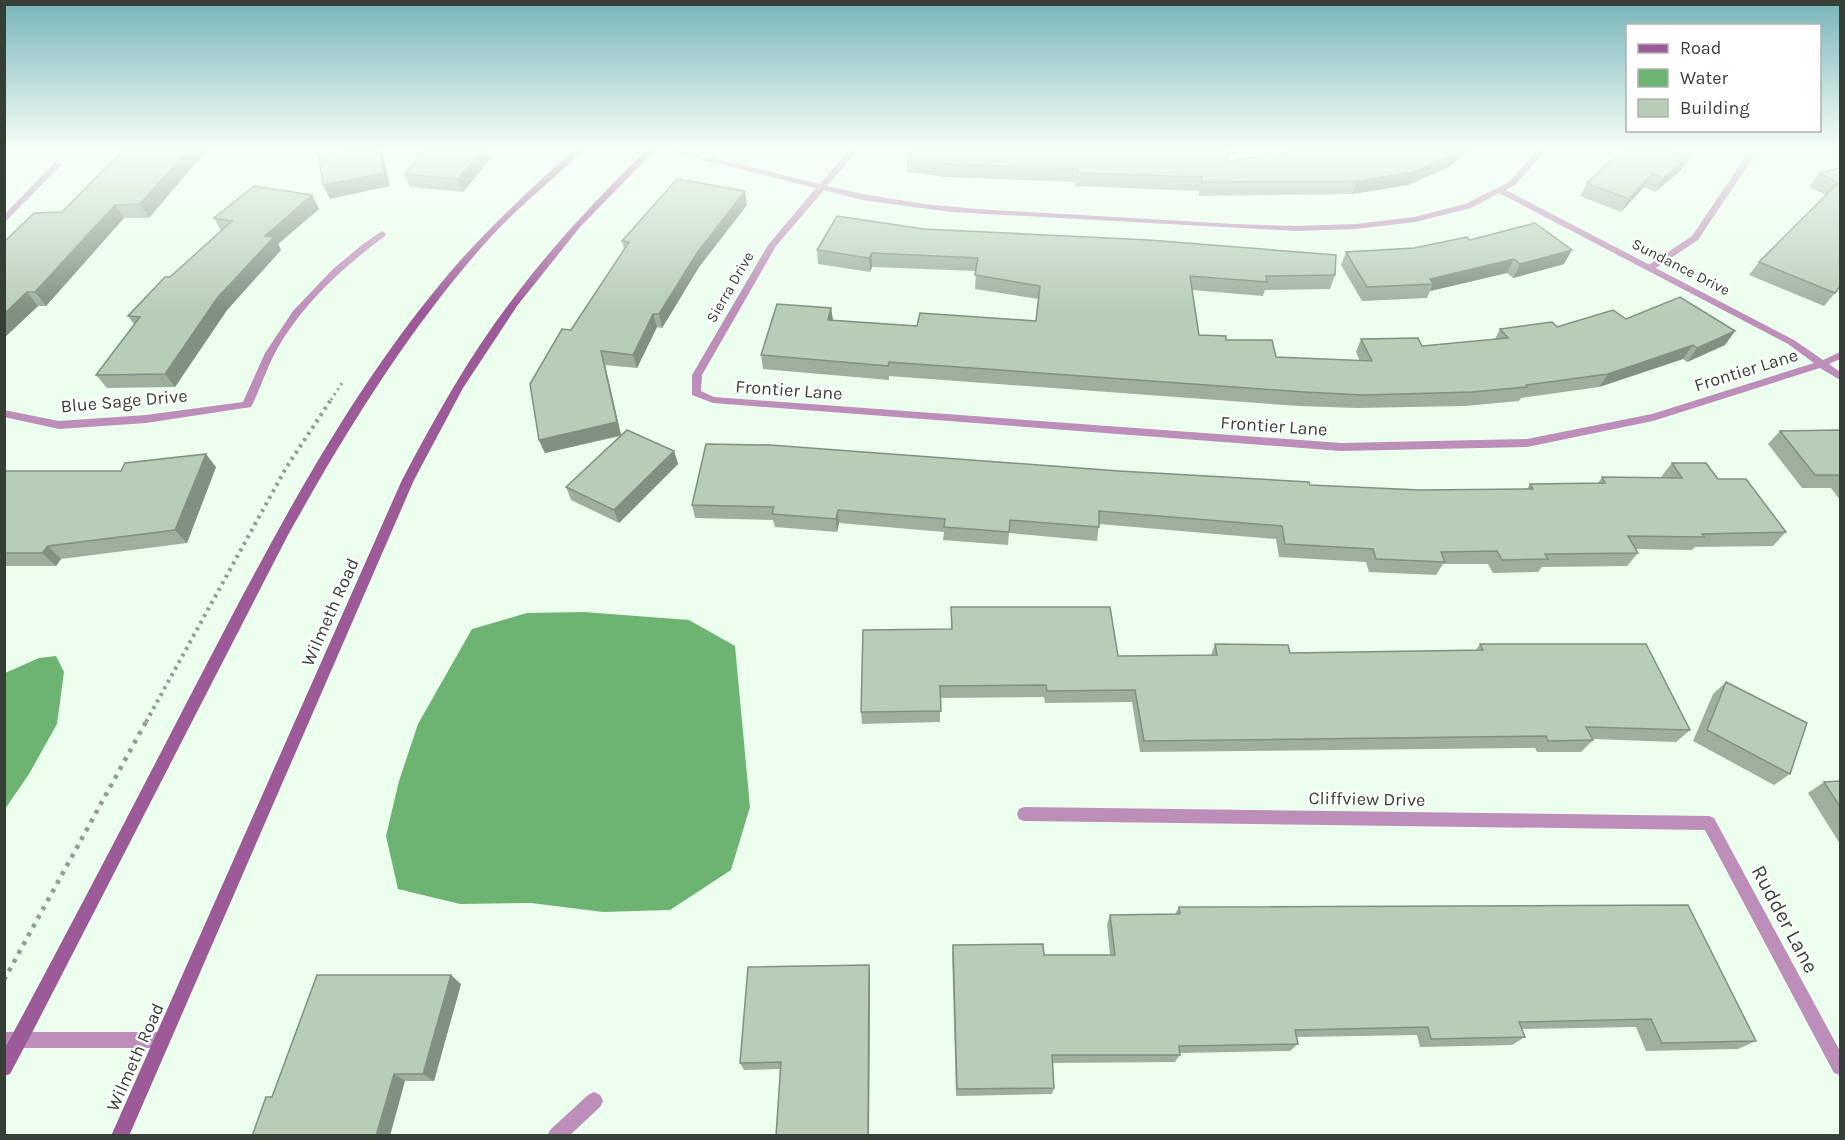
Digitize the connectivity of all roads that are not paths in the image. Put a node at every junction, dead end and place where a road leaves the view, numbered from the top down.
1 (21, 203) edge
2 (523, 203) edge
3 (598, 203) edge
4 (806, 203) edge
5 (895, 203) edge
6 (1470, 203) edge
7 (1525, 203) edge
8 (1718, 203) edge
9 (4, 221) edge
10 (382, 234) dead end
11 (1650, 268) junction
12 (1840, 355) edge
13 (1822, 364) junction
14 (1840, 377) edge
15 (696, 393) joint
16 (4, 413) edge
17 (1024, 814) dead end
18 (1709, 824) joint
19 (12, 1040) edge
20 (162, 1040) junction
21 (1840, 1067) edge
22 (4, 1068) edge
23 (594, 1101) dead end
24 (120, 1136) edge
25 (556, 1136) edge

1 - 9 street
2 - 19 main road
3 - 20 main road, Wilmeth Road
4 - 15 street, Sierra Drive
5 - 6 street
7 - 11 street, Sundance Drive
8 - 11 street
10 - 16 street, Blue Sage Drive
11 - 13 street, Sundance Drive
12 - 13 street, Frontier Lane
13 - 14 street, Sundance Drive
13 - 15 street, Frontier Lane
17 - 18 street, Cliffview Drive
18 - 21 street, Rudder Lane
19 - 20 street
19 - 22 main road
20 - 24 main road, Wilmeth Road
23 - 25 street

